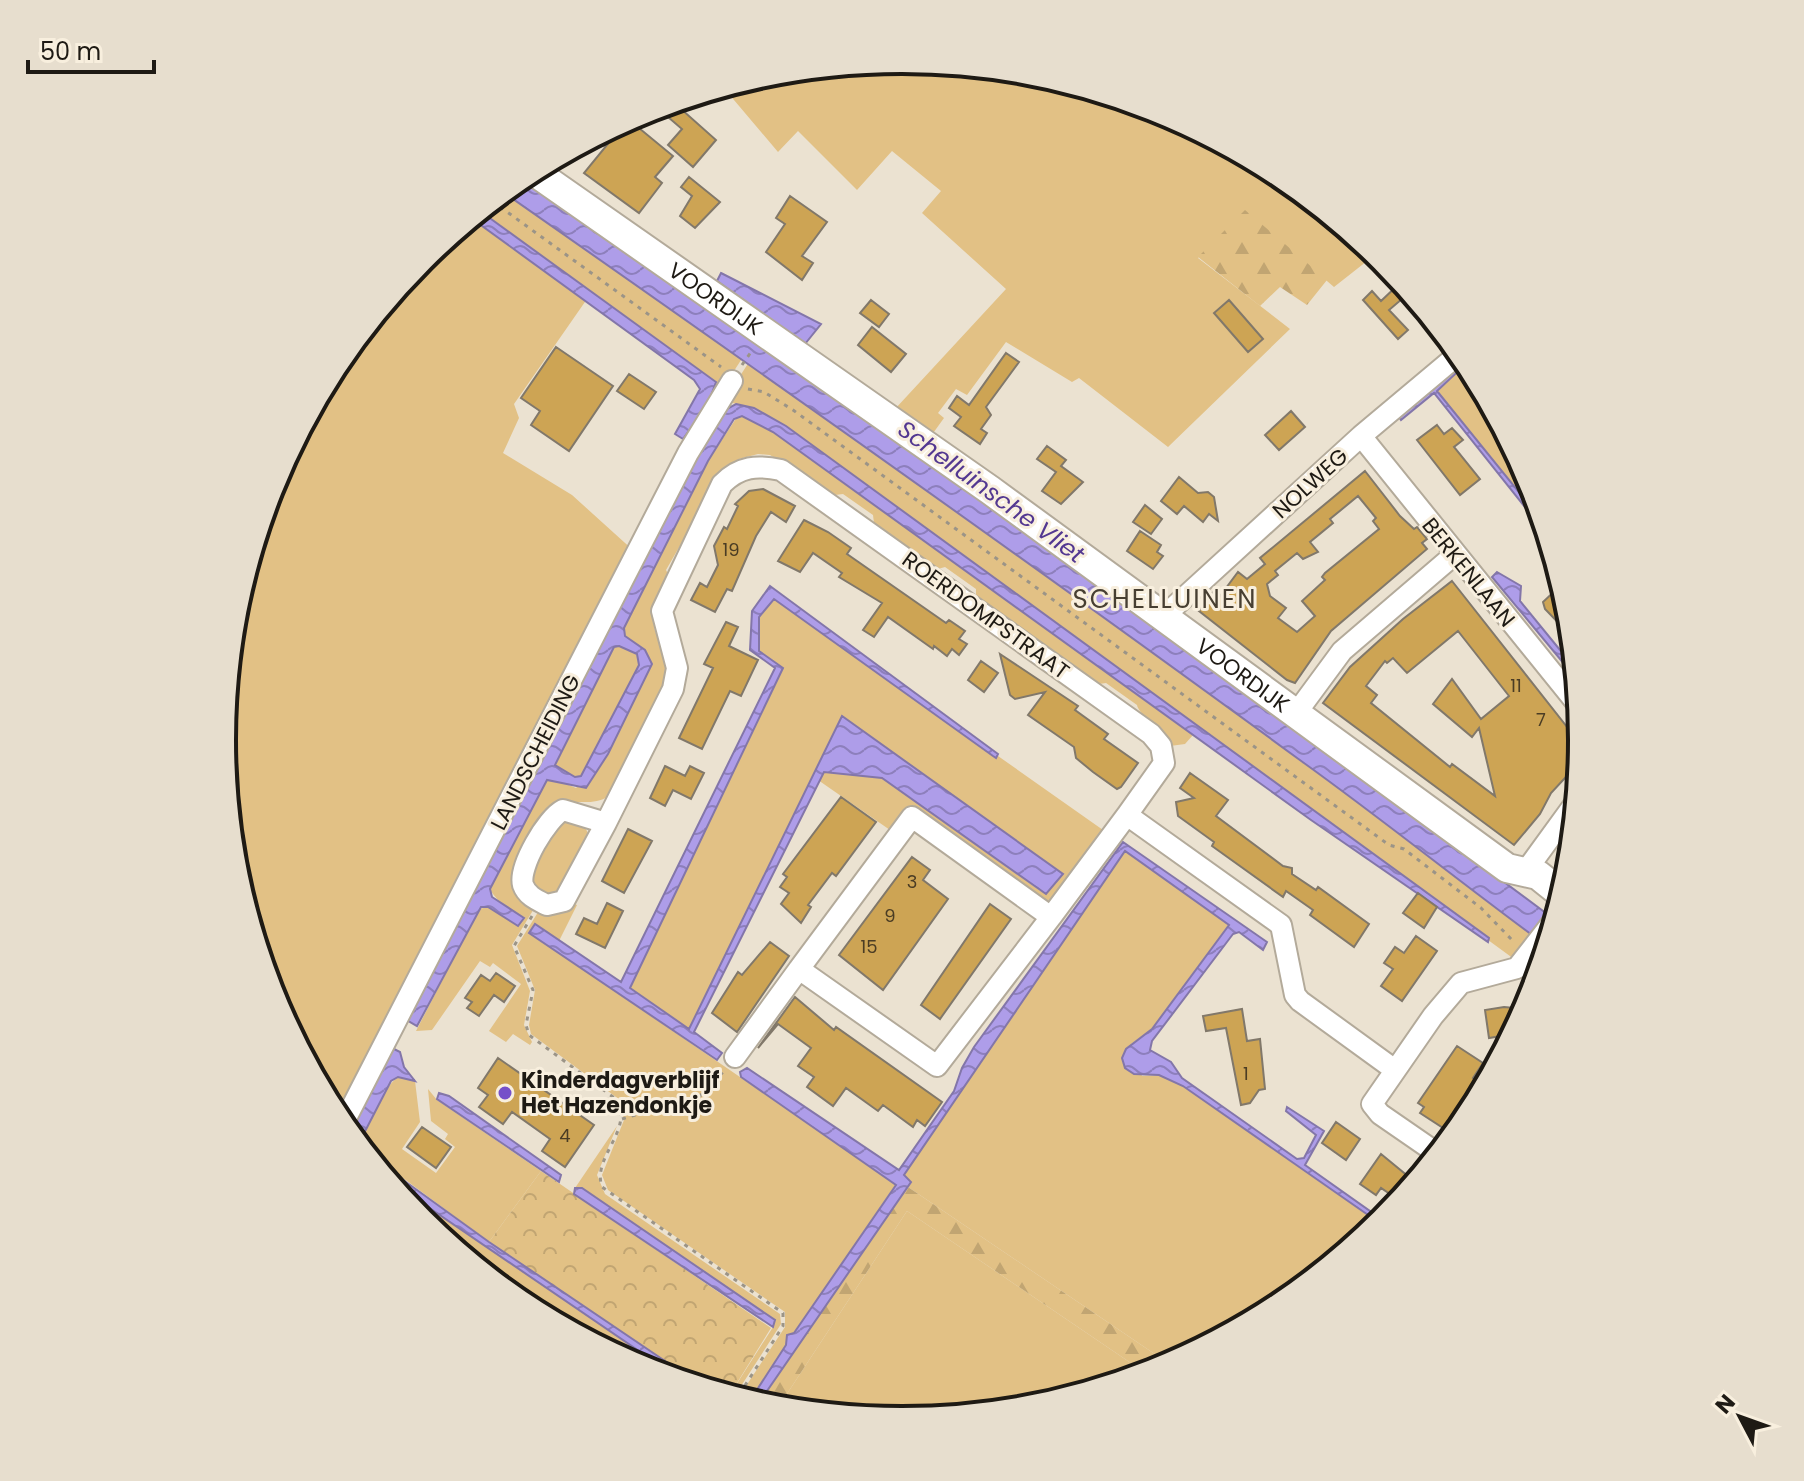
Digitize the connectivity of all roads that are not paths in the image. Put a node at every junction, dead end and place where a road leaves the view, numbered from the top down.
1 (544, 178) edge
2 (1450, 361) edge
3 (732, 381) road end
4 (1361, 436) junction
5 (1454, 555) junction
6 (1164, 616) junction
7 (1566, 691) edge
8 (1297, 712) junction
9 (1127, 815) junction
10 (1564, 819) edge
11 (606, 823) junction
12 (1525, 872) junction
13 (1552, 886) edge
14 (1051, 917) junction
15 (1537, 942) edge
16 (799, 969) junction
17 (735, 1057) road end
18 (1395, 1070) junction
19 (349, 1112) edge
20 (1429, 1148) edge

1 - 6 street, VOORDIJK
2 - 4 street, NOLWEG
3 - 19 street, LANDSCHEIDING
4 - 5 street, BERKENLAAN
4 - 6 street, NOLWEG
5 - 7 street, BERKENLAAN
5 - 8 street
6 - 8 street, VOORDIJK
8 - 12 street, VOORDIJK
9 - 11 street, ROERDOMPSTRAAT
9 - 14 street
9 - 18 street
10 - 12 street
11 - 11 street, ROERDOMPSTRAAT
12 - 13 street, VOORDIJK
14 - 16 street
14 - 16 street
15 - 18 street
16 - 17 street
18 - 20 street

